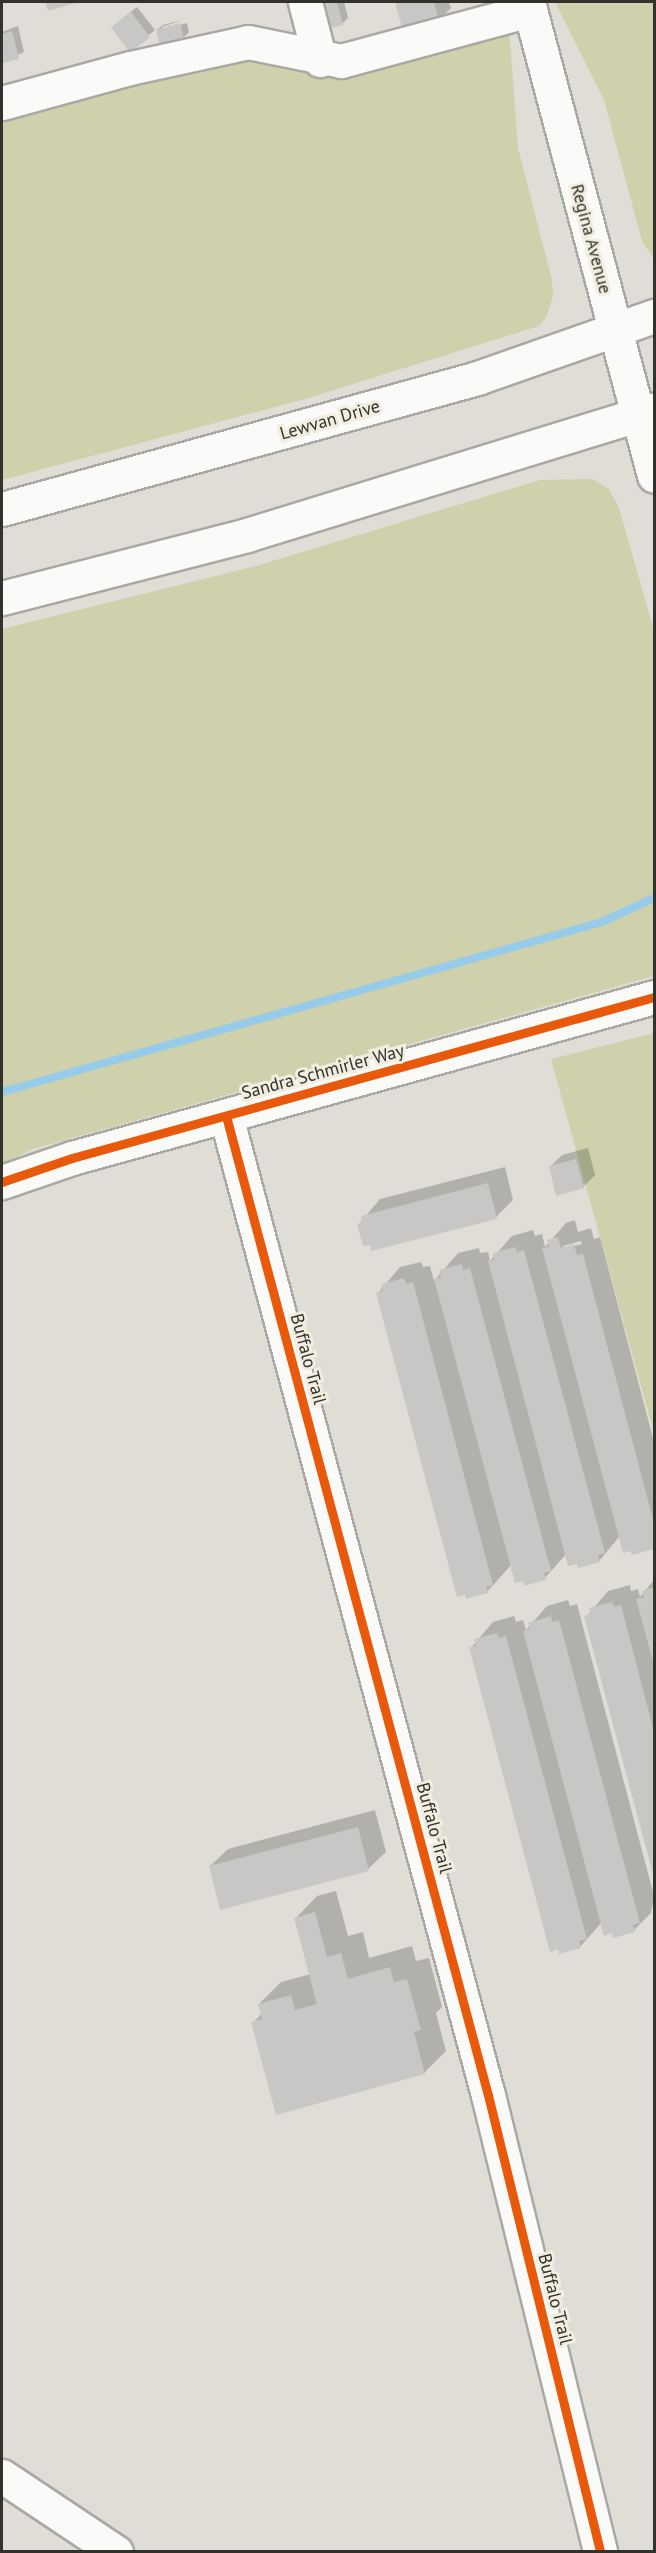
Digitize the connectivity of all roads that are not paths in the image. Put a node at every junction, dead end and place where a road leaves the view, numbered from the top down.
1 (305, 2) edge
2 (529, 6) edge
3 (320, 60) junction
4 (2, 103) edge
5 (654, 316) edge
6 (616, 330) junction
7 (654, 384) edge
8 (646, 413) edge
9 (654, 476) edge
10 (2, 508) edge
11 (2, 598) edge
12 (654, 997) edge
13 (225, 1116) junction
14 (2, 1182) edge
15 (2, 2476) edge
16 (116, 2552) edge
17 (600, 2552) edge

1 - 3 street
2 - 3 street
2 - 6 street, Regina Avenue
3 - 4 street
5 - 6 street, Lewvan Drive
6 - 8 street, Regina Avenue
6 - 10 street, Lewvan Drive
7 - 8 street
8 - 9 street, Regina Avenue
8 - 11 street
12 - 13 street, Sandra Schmirler Way
13 - 14 street, Sandra Schmirler Way
13 - 17 street, Buffalo Trail
15 - 16 street

